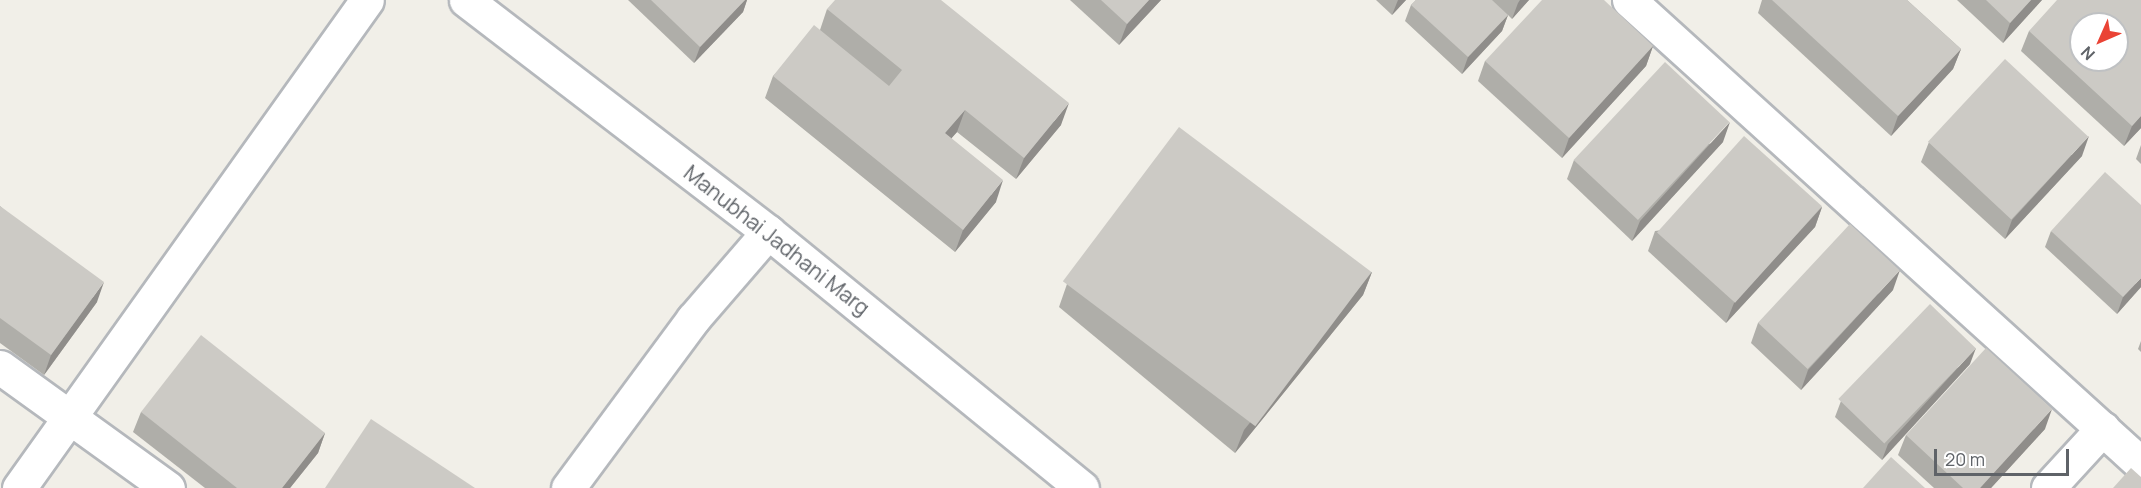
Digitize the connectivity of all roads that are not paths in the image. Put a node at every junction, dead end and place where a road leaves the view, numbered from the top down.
1 (367, 0) edge
2 (466, 0) edge
3 (1629, 0) edge
4 (768, 232) junction
5 (0, 367) edge
6 (70, 415) junction
7 (2103, 428) junction
8 (2141, 464) edge
9 (19, 488) edge
10 (168, 488) edge
11 (568, 488) edge
12 (1082, 488) edge
13 (2048, 488) edge

1 - 6 street
2 - 4 street, Manubhai Jadhani Marg
3 - 7 street
4 - 11 street
4 - 12 street, Manubhai Jadhani Marg
5 - 6 street
6 - 9 street
6 - 10 street
7 - 8 street
7 - 13 street

